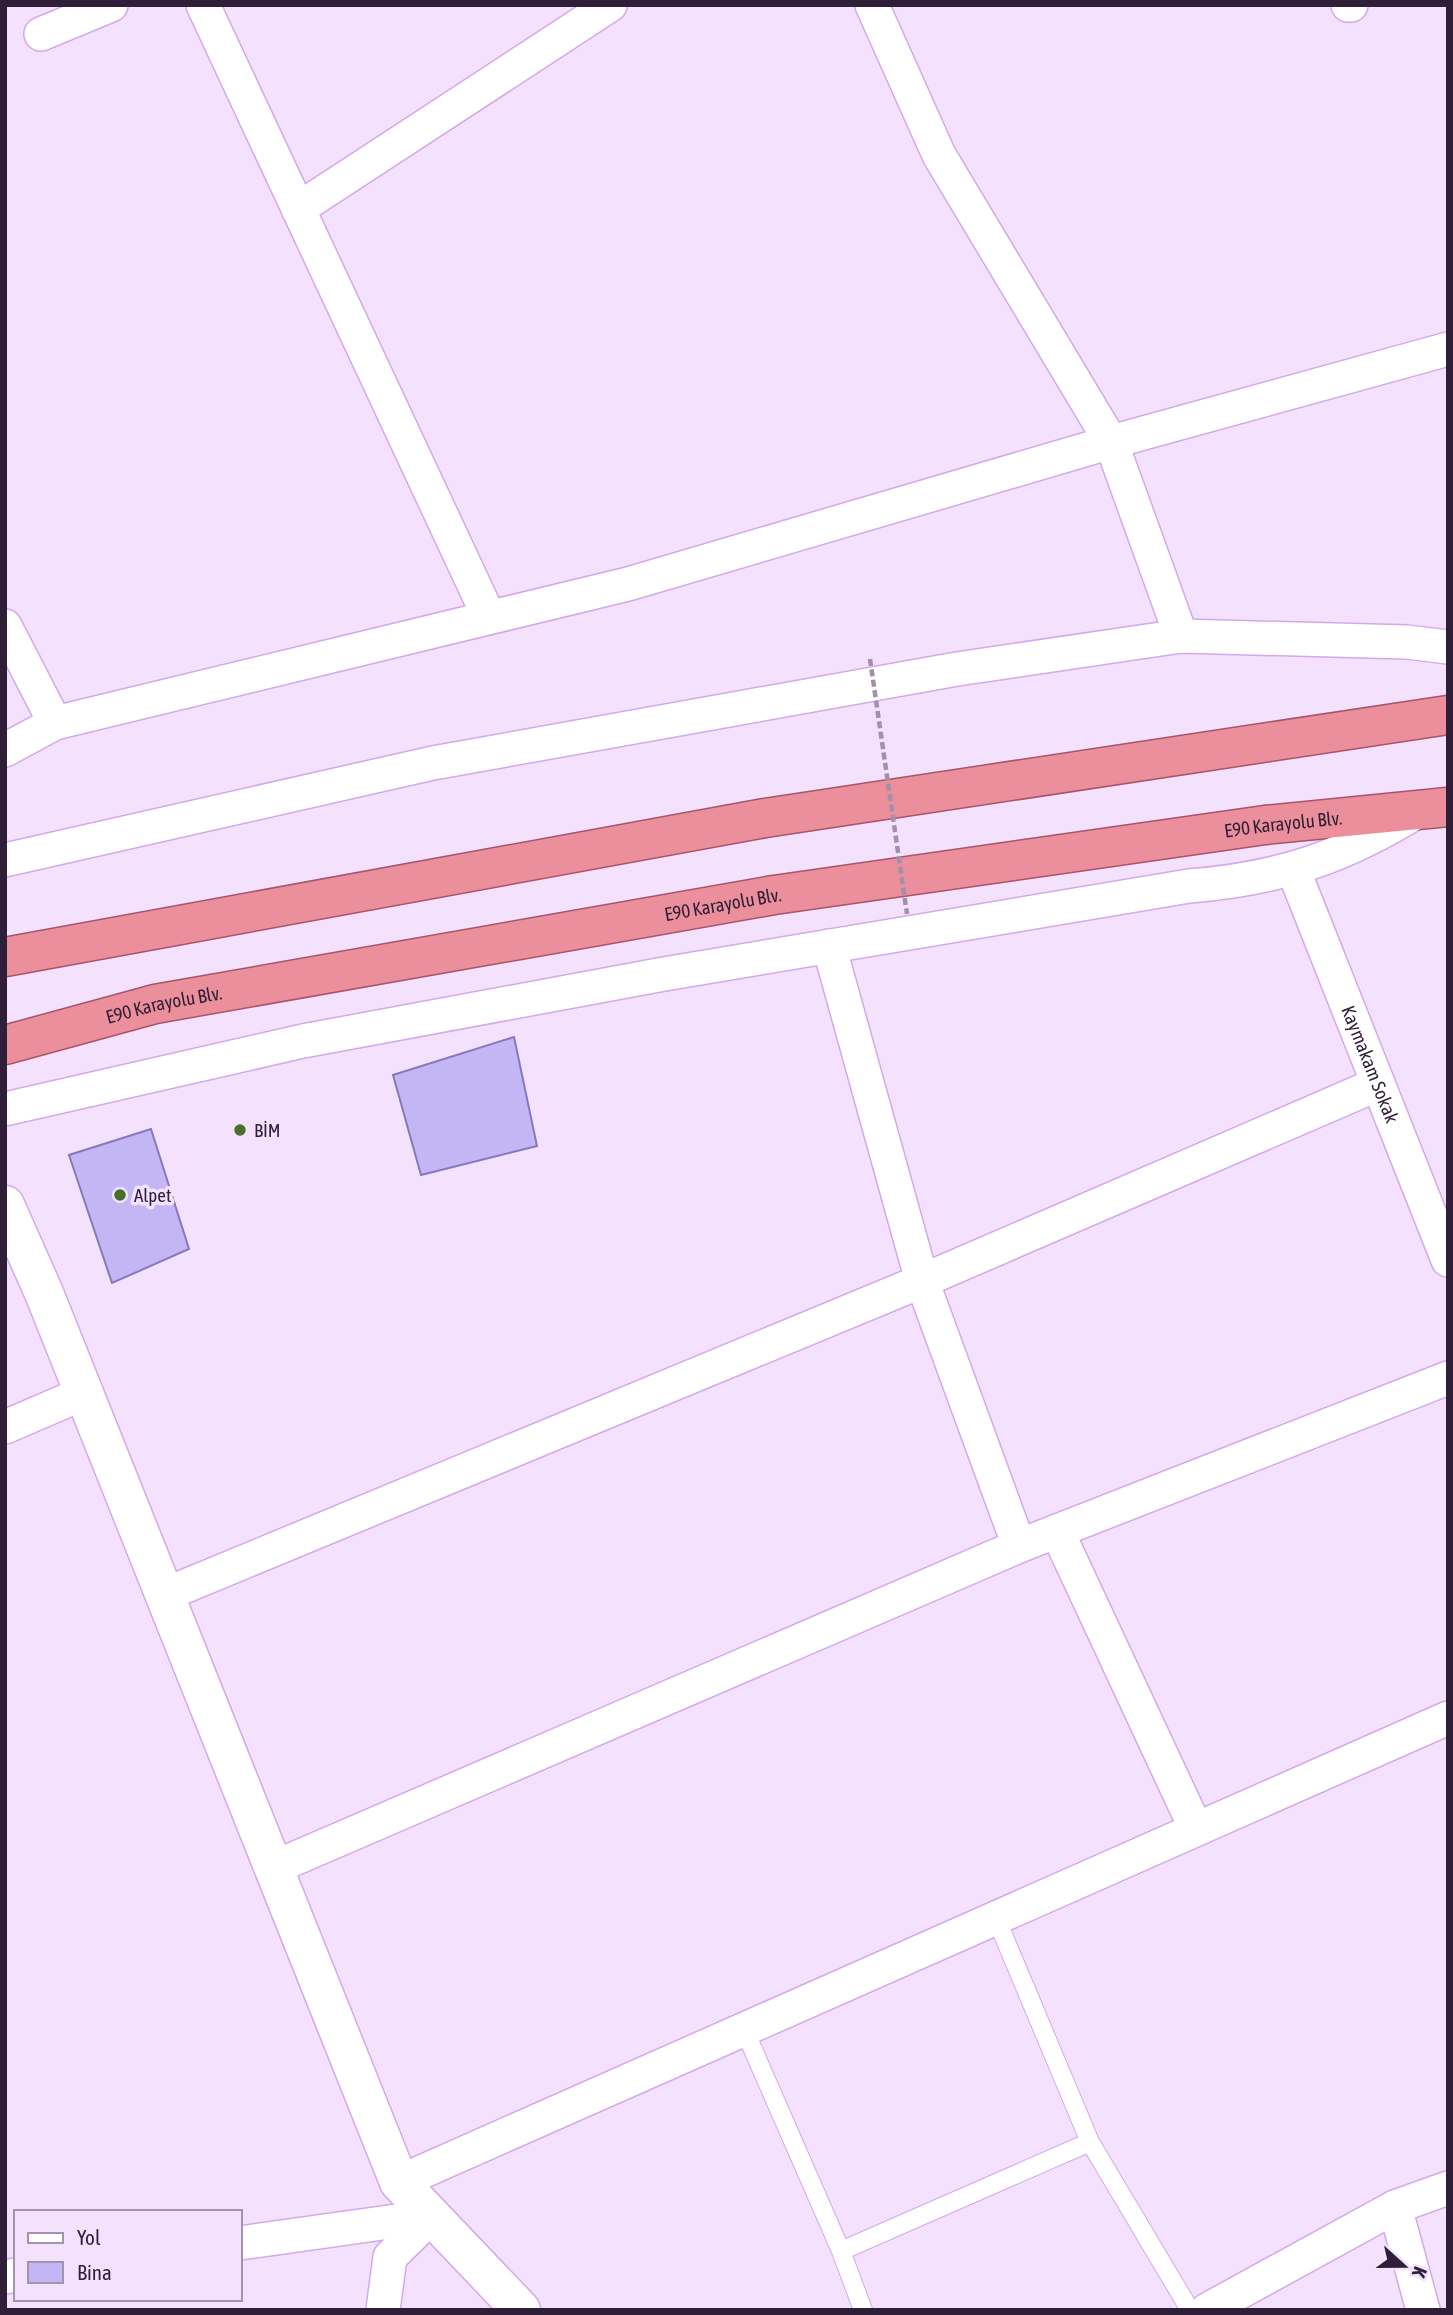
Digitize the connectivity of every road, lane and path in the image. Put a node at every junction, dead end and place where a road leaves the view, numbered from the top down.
1 (111, 5) edge
2 (203, 5) edge
3 (610, 5) edge
4 (872, 5) edge
5 (41, 34) dead end
6 (298, 209) junction
7 (1448, 349) edge
8 (1111, 442) junction
9 (489, 617) junction
10 (5, 626) edge
11 (1181, 636) junction
12 (1448, 647) edge
13 (870, 659) dead end
14 (1448, 715) edge
15 (55, 723) junction
16 (5, 750) edge
17 (1434, 808) edge
18 (5, 860) edge
19 (1293, 869) junction
20 (907, 914) dead end
21 (829, 946) junction
22 (5, 957) edge
23 (5, 1045) edge
24 (1378, 1084) junction
25 (5, 1109) edge
26 (5, 1205) edge
27 (1448, 1260) edge
28 (922, 1281) junction
29 (1448, 1378) edge
30 (83, 1393) junction
31 (5, 1427) edge
32 (1057, 1531) junction
33 (1019, 1546) junction
34 (164, 1595) junction
35 (1448, 1718) edge
36 (1196, 1829) junction
37 (273, 1868) junction
38 (996, 1918) junction
39 (744, 2029) junction
40 (1090, 2143) junction
41 (399, 2182) junction
42 (1448, 2188) edge
43 (1395, 2207) junction
44 (432, 2216) junction
45 (242, 2243) edge
46 (841, 2251) junction
47 (383, 2310) edge
48 (521, 2310) edge
49 (863, 2310) edge
50 (1190, 2310) edge
51 (1208, 2310) edge
52 (1423, 2310) edge

1 - 5 street
2 - 6 street
3 - 6 street
4 - 8 street
6 - 9 street
7 - 8 street
8 - 9 street
8 - 11 street
9 - 15 street
10 - 15 street
11 - 12 street
11 - 18 street
13 - 20 path, bridge
14 - 22 highway
15 - 16 street
17 - 19 street
17 - 23 highway, E90 Karayolu Blv.
19 - 21 street
19 - 24 street, Kaymakam Sokak
21 - 25 street
21 - 28 street
24 - 27 street, Kaymakam Sokak
24 - 28 street
26 - 30 street
28 - 33 street
28 - 34 street
29 - 32 street
30 - 31 street
30 - 34 street
32 - 33 street
32 - 36 street
33 - 37 street
34 - 37 street
35 - 36 street
36 - 38 street
37 - 41 street
38 - 39 street
38 - 40 lane
39 - 41 street
39 - 46 lane
40 - 46 lane
40 - 50 lane
41 - 44 street
42 - 43 street
43 - 51 street
43 - 52 street
44 - 45 street
44 - 47 street
44 - 48 street
46 - 49 lane

